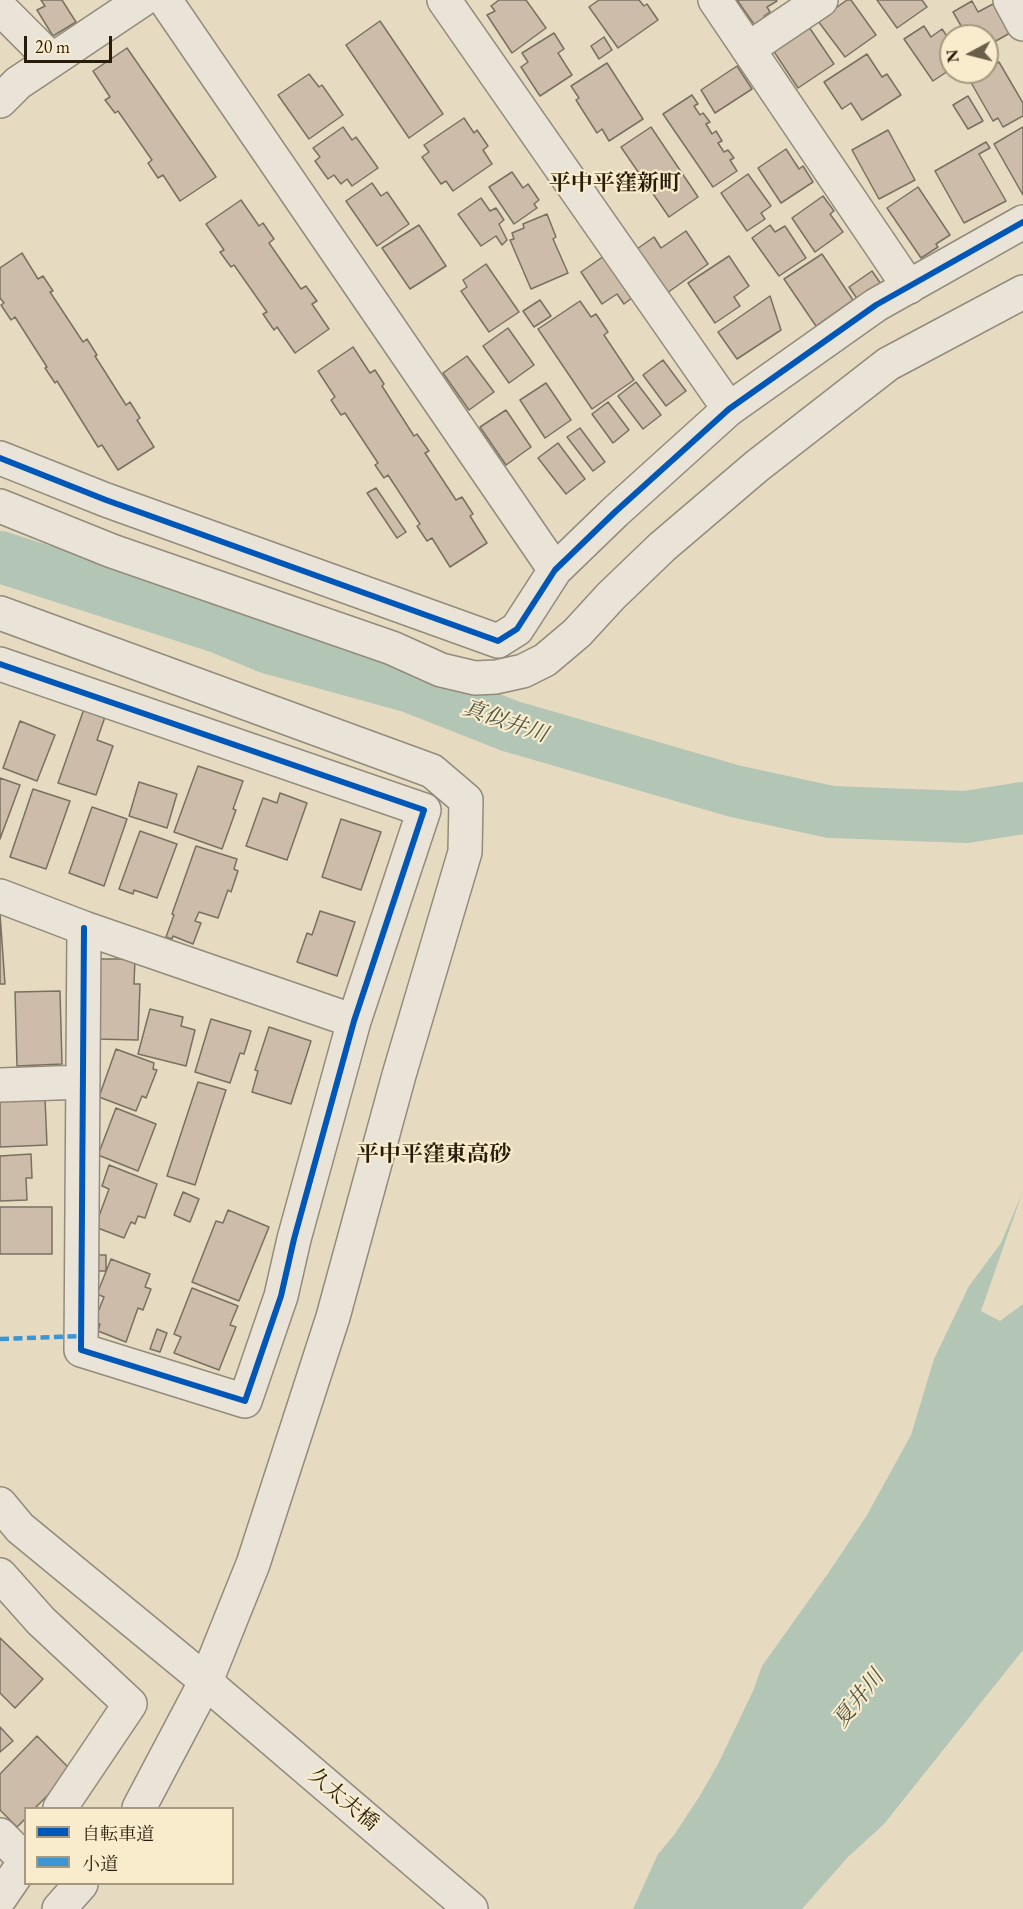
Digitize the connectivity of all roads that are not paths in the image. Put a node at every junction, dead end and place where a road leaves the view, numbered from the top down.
1 (142, 0) edge
2 (165, 0) edge
3 (444, 0) edge
4 (715, 0) edge
5 (821, 0) edge
6 (1010, 0) edge
7 (0, 8) edge
8 (1023, 24) edge
9 (748, 50) junction
10 (52, 60) junction
11 (0, 101) edge
12 (1023, 222) edge
13 (909, 287) junction
14 (1023, 292) edge
15 (729, 409) junction
16 (0, 458) edge
17 (0, 506) edge
18 (555, 570) junction
19 (0, 613) edge
20 (0, 664) edge
21 (0, 896) edge
22 (84, 928) junction
23 (354, 1021) junction
24 (83, 1082) junction
25 (0, 1085) edge
26 (0, 1504) edge
27 (0, 1575) edge
28 (211, 1686) junction
29 (61, 1807) edge
30 (140, 1807) edge
31 (0, 1835) edge
32 (24, 1859) edge
33 (24, 1862) edge
34 (80, 1885) edge
35 (0, 1898) edge
36 (59, 1909) edge
37 (471, 1909) edge

1 - 10 street
2 - 18 street
3 - 15 street
4 - 9 street
5 - 9 street
6 - 8 street
7 - 10 street
9 - 13 street
10 - 11 street
12 - 13 street
13 - 15 street
14 - 17 street
15 - 18 street
16 - 18 street
19 - 28 street
20 - 23 street
21 - 22 street
22 - 23 street
22 - 24 street
23 - 24 street
24 - 25 street
26 - 28 street, 久太夫橋
27 - 29 street
28 - 30 street
28 - 37 street, 久太夫橋
31 - 32 street
33 - 35 street
34 - 36 street

